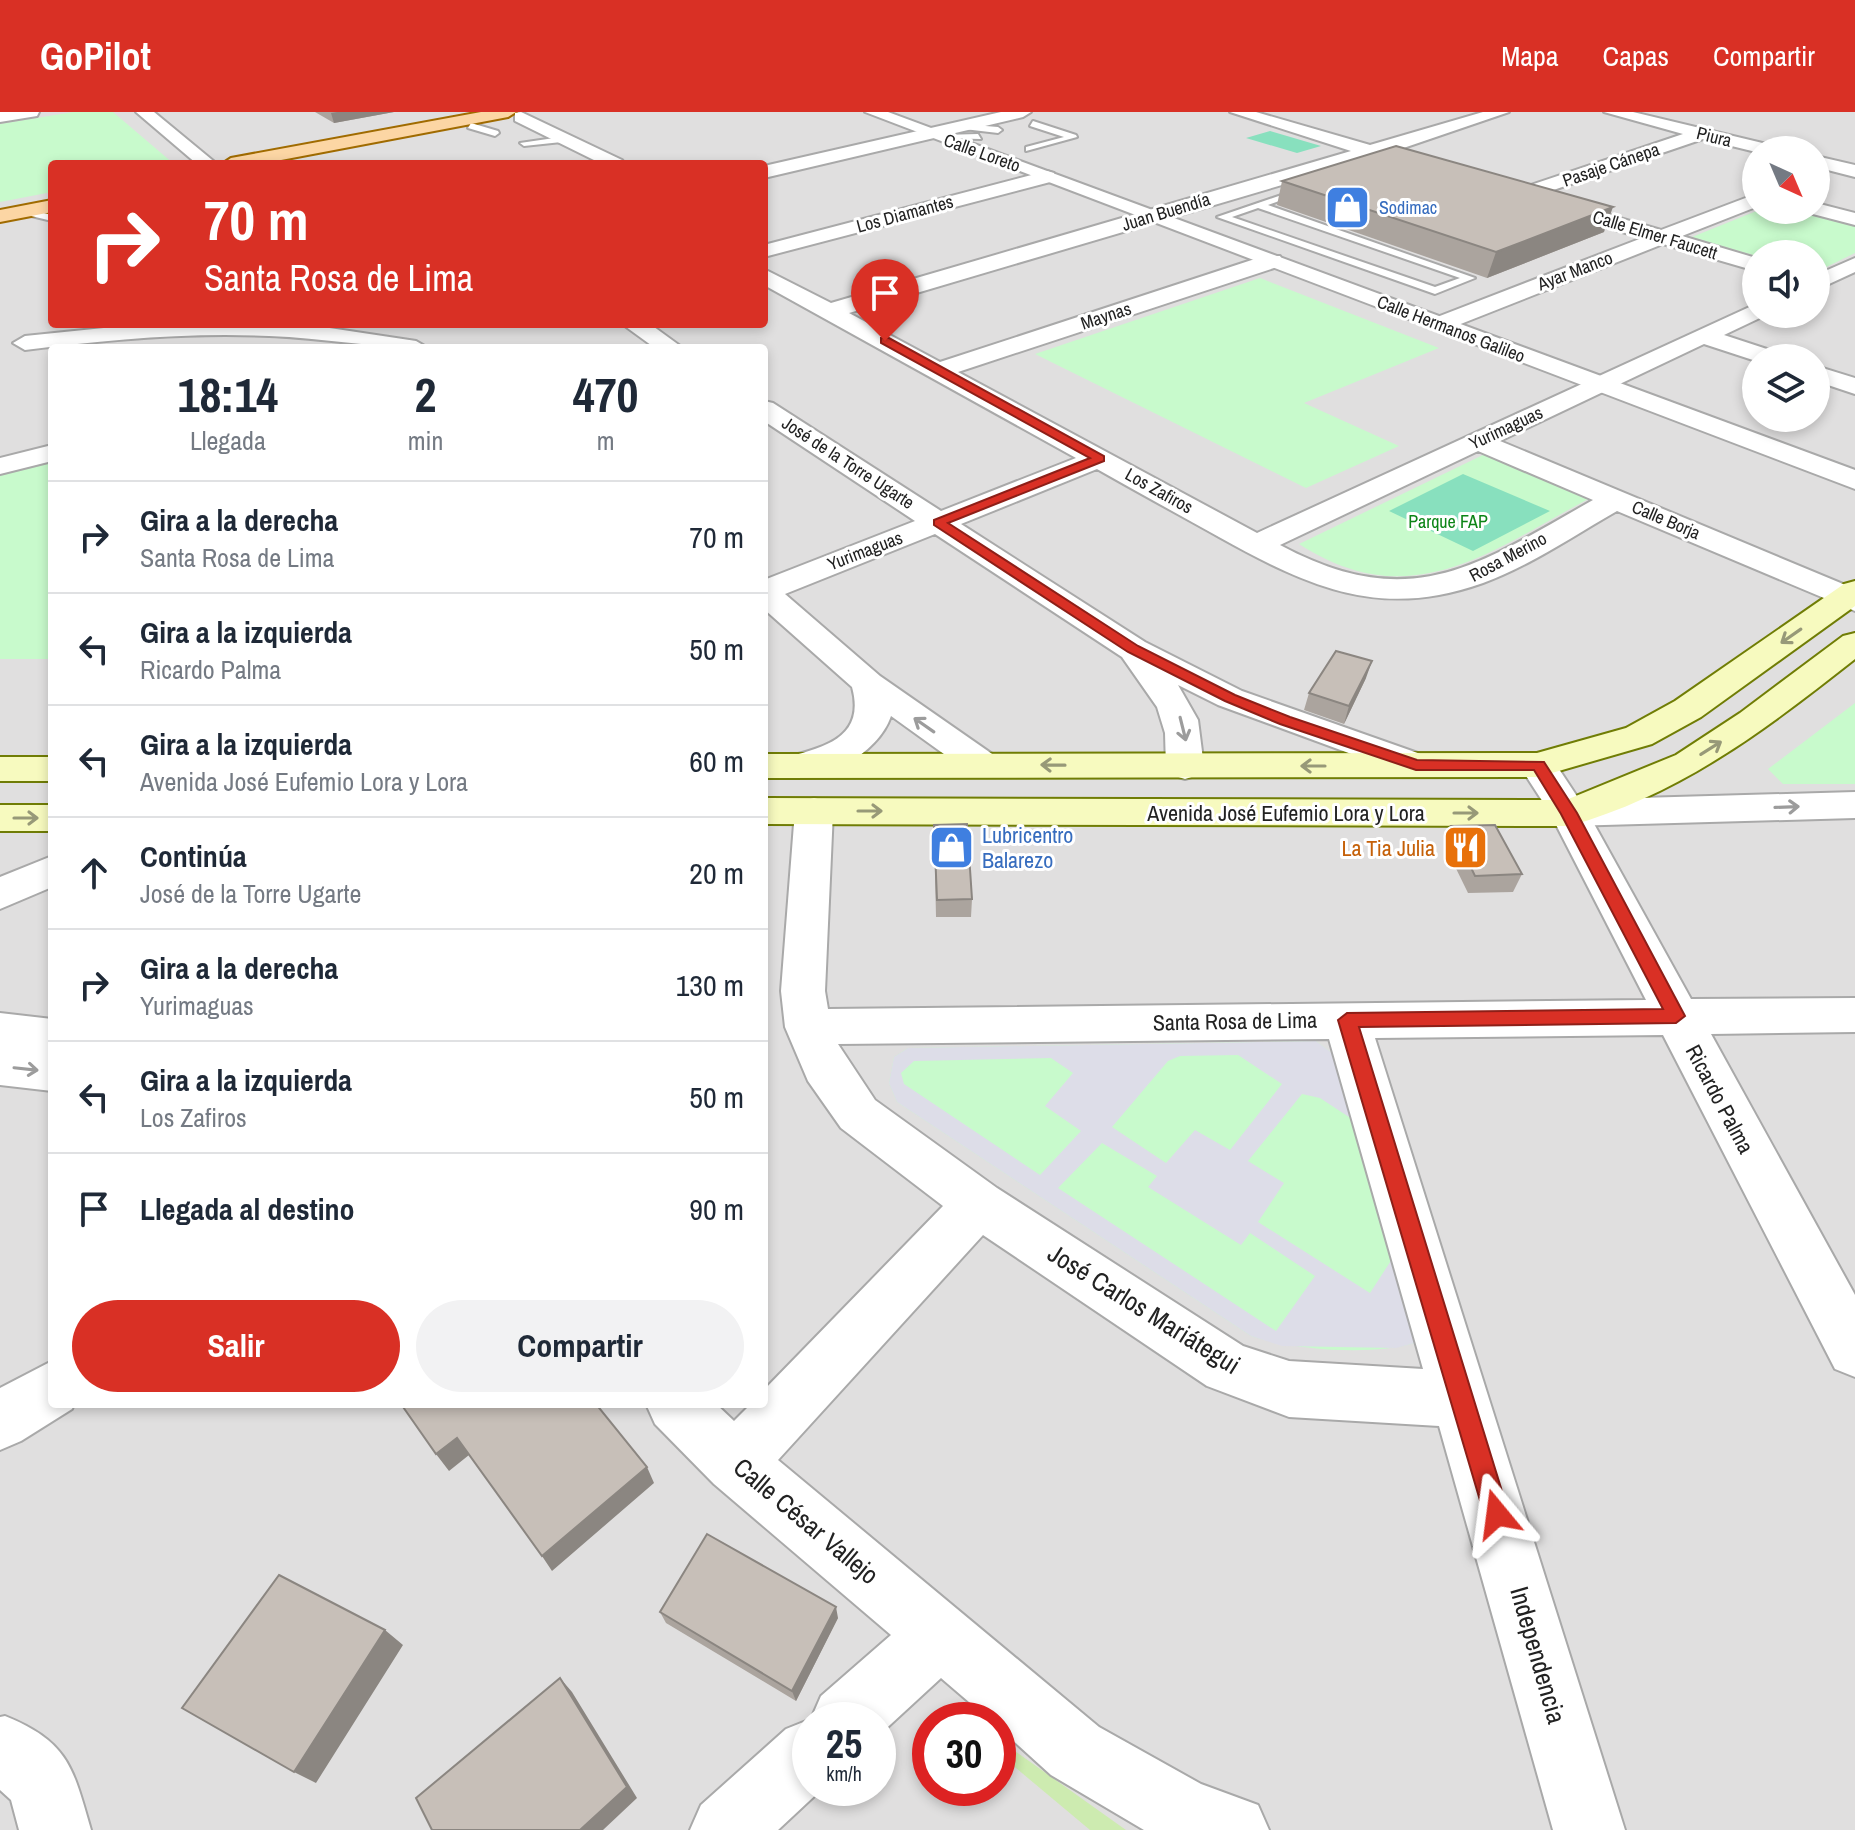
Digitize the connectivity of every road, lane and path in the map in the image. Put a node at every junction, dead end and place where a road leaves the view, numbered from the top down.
1 (31, 112) edge
2 (144, 112) edge
3 (544, 112) edge
4 (873, 112) edge
5 (1238, 112) edge
6 (1501, 112) edge
7 (1612, 112) edge
8 (514, 114) edge
9 (0, 117) edge
10 (1027, 118) edge
11 (471, 126) junction
12 (971, 131) junction
13 (999, 132) dead end
14 (495, 133) dead end
15 (1702, 134) junction
16 (936, 136) junction
17 (568, 139) junction
18 (524, 143) dead end
19 (1742, 144) edge
20 (1855, 150) edge
21 (1371, 151) junction
22 (203, 160) edge
23 (254, 160) edge
24 (290, 160) edge
25 (608, 160) edge
26 (1400, 160) edge
27 (1017, 166) junction
28 (1830, 168) edge
29 (768, 171) edge
30 (1047, 177) junction
31 (1322, 185) edge
32 (1513, 193) joint
33 (48, 199) edge
34 (1258, 205) junction
35 (1742, 206) edge
36 (48, 207) edge
37 (0, 208) edge
38 (23, 211) junction
39 (1830, 213) edge
40 (0, 216) edge
41 (1151, 216) junction
42 (48, 217) edge
43 (1855, 219) edge
44 (1662, 237) junction
45 (1368, 243) junction
46 (768, 250) edge
47 (1332, 255) junction
48 (1742, 261) edge
49 (1855, 264) edge
50 (1282, 265) junction
51 (1830, 276) edge
52 (768, 278) edge
53 (1830, 287) edge
54 (1842, 291) dead end
55 (830, 311) junction
56 (1742, 318) edge
57 (1440, 324) junction
58 (91, 328) edge
59 (202, 328) edge
60 (242, 328) edge
61 (418, 328) edge
62 (640, 328) edge
63 (1703, 336) junction
64 (25, 343) junction
65 (395, 344) edge
66 (439, 344) edge
67 (665, 344) edge
68 (0, 349) edge
69 (1742, 349) edge
70 (940, 370) junction
71 (1830, 378) edge
72 (1599, 384) junction
73 (1855, 386) edge
74 (768, 412) edge
75 (1477, 441) junction
76 (48, 454) edge
77 (1100, 458) junction
78 (0, 466) edge
79 (1855, 480) edge
80 (1616, 499) junction
81 (939, 522) junction
82 (1256, 545) junction
83 (768, 589) edge
84 (1393, 592) joint
85 (768, 595) edge
86 (1852, 597) edge
87 (768, 639) edge
88 (818, 639) junction
89 (1855, 643) edge
90 (1133, 649) junction
91 (868, 683) junction
92 (982, 764) junction
93 (1416, 765) junction
94 (1538, 765) junction
95 (1185, 767) junction
96 (0, 769) edge
97 (48, 769) edge
98 (792, 781) edge
99 (1855, 805) edge
100 (768, 807) edge
101 (1569, 813) junction
102 (0, 818) edge
103 (48, 818) edge
104 (48, 872) edge
105 (0, 894) edge
106 (1855, 1015) edge
107 (1676, 1016) junction
108 (1347, 1020) junction
109 (808, 1027) junction
110 (48, 1037) edge
111 (1, 1042) edge
112 (48, 1070) edge
113 (979, 1204) junction
114 (1839, 1291) edge
115 (1855, 1350) edge
116 (48, 1391) edge
117 (1463, 1399) junction
118 (679, 1408) edge
119 (0, 1421) edge
120 (735, 1463) junction
121 (941, 1634) junction
122 (865, 1702) edge
123 (2, 1750) edge
124 (792, 1770) edge
125 (55, 1830) edge
126 (726, 1830) edge
127 (1233, 1830) edge
128 (1589, 1830) edge

1 - 9 street
2 - 22 street
3 - 8 main road
4 - 16 street, Calle Loreto
5 - 21 street
6 - 21 street, Juan Buendía
7 - 15 street, Piura
8 - 11 main road
8 - 17 street
8 - 23 main road
10 - 12 street
10 - 27 lane
11 - 14 lane
11 - 24 main road
12 - 13 lane
12 - 16 street
15 - 19 street, Piura
15 - 32 street, Pasaje Cánepa
16 - 27 street, Calle Loreto
16 - 29 street
17 - 18 lane
17 - 25 street
20 - 28 street
21 - 26 street
21 - 41 street, Juan Buendía
27 - 30 street, Calle Loreto
30 - 41 street, Calle Hermanos Galileo
30 - 46 street, Los Diamantes
31 - 34 lane
32 - 44 street, Calle Elmer Faucett
33 - 37 main road
34 - 45 lane
34 - 47 lane
35 - 44 street, Ayar Manco
36 - 38 main road
38 - 40 main road
38 - 42 lane
39 - 43 street
41 - 50 street, Calle Hermanos Galileo
41 - 55 street, Juan Buendía
44 - 48 street, Calle Elmer Faucett
44 - 57 street, Ayar Manco
45 - 47 lane
45 - 47 lane
47 - 50 lane
49 - 51 street
50 - 57 street, Calle Hermanos Galileo
50 - 70 street, Maynas
52 - 55 street, Los Zafiros
53 - 54 street
55 - 70 street, Los Zafiros
56 - 63 street, Yurimaguas
57 - 72 street, Calle Hermanos Galileo
58 - 64 street
59 - 64 street
60 - 65 street
61 - 66 street
62 - 67 street
63 - 69 street
63 - 72 street, Yurimaguas
64 - 68 street
70 - 77 street, Los Zafiros
71 - 73 street
72 - 75 street, Yurimaguas
72 - 79 street, Calle Hermanos Galileo
74 - 81 street, José de la Torre Ugarte
75 - 80 street, Calle Borja
75 - 82 street, Yurimaguas
76 - 78 street
77 - 81 street, Yurimaguas
77 - 82 street, Los Zafiros
80 - 84 street, Rosa Merino
80 - 86 street, Calle Borja
81 - 83 street, Yurimaguas
81 - 90 street, José de la Torre Ugarte
82 - 84 street, Los Zafiros
85 - 88 street
86 -> 94 main road, Avenida José Eufemio Lora y Lora
87 - 88 street
88 - 91 street
101 -> 89 main road, Avenida José Eufemio Lora y Lora
90 - 93 street, José de la Torre Ugarte
90 -> 95 street, José de la Torre Ugarte
92 -> 91 street
91 - 98 street
95 -> 92 main road, Avenida José Eufemio Lora y Lora
92 - 98 main road, Avenida José Eufemio Lora y Lora
93 - 94 main road, Avenida José Eufemio Lora y Lora
93 -> 95 main road, Avenida José Eufemio Lora y Lora
94 - 101 street, Ricardo Palma
96 - 97 main road
98 - 100 main road, Avenida José Eufemio Lora y Lora
98 -> 101 main road, Avenida José Eufemio Lora y Lora
98 - 109 street, José Carlos Mariátegui
101 -> 99 street
101 - 107 street, Ricardo Palma
102 -> 103 main road
104 - 105 street
106 - 107 street, Santa Rosa de Lima
107 - 108 street, Santa Rosa de Lima
107 - 114 street, Ricardo Palma
108 - 109 street, Santa Rosa de Lima
108 - 117 street, Independencia
109 - 113 street, José Carlos Mariátegui
110 - 111 street
111 -> 112 street
113 - 117 street, José Carlos Mariátegui
113 - 120 street
114 - 115 street, Ricardo Palma
116 - 119 street
117 - 128 street, Independencia
118 - 120 street, Calle César Vallejo
120 - 121 street, Calle César Vallejo
121 - 122 street
121 - 127 street, Calle César Vallejo
123 - 125 street
124 - 126 street

